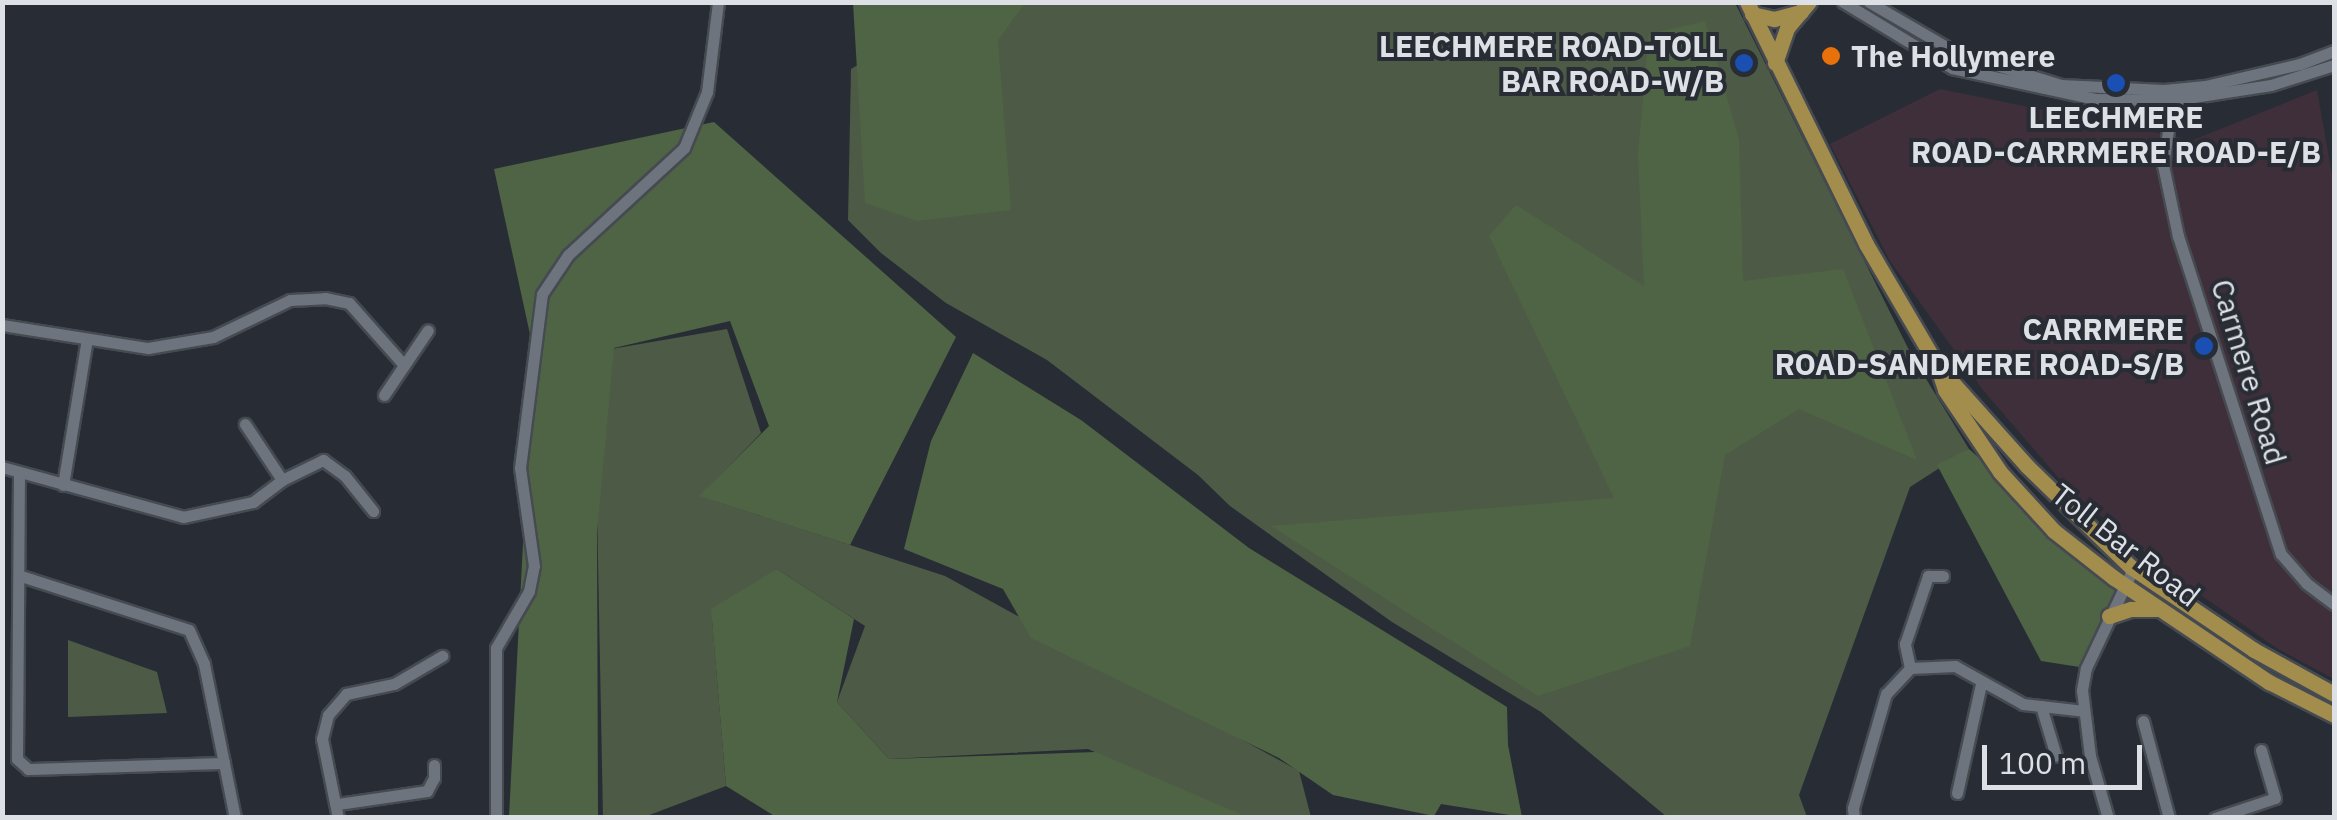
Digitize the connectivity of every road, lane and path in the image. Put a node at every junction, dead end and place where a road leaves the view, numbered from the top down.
1 (718, 2) edge
2 (1822, 2) edge
3 (1842, 2) edge
4 (1868, 2) edge
5 (1807, 6) edge
6 (1750, 8) edge
7 (2334, 51) edge
8 (1776, 63) junction
9 (2334, 65) edge
10 (2169, 95) junction
11 (2, 325) edge
12 (428, 330) dead end
13 (87, 339) junction
14 (1937, 365) junction
15 (404, 366) junction
16 (384, 396) dead end
17 (245, 424) dead end
18 (2, 467) edge
19 (19, 472) junction
20 (282, 480) junction
21 (63, 484) junction
22 (373, 511) dead end
23 (2133, 568) junction
24 (22, 576) junction
25 (1942, 576) dead end
26 (2124, 584) junction
27 (2334, 604) edge
28 (2159, 609) junction
29 (2109, 616) junction
30 (442, 656) dead end
31 (1910, 668) junction
32 (1982, 684) junction
33 (2334, 694) edge
34 (2041, 706) junction
35 (2084, 711) junction
36 (2334, 715) edge
37 (2142, 721) dead end
38 (2261, 750) dead end
39 (2056, 756) dead end
40 (224, 764) junction
41 (434, 765) dead end
42 (1957, 793) dead end
43 (338, 804) junction
44 (235, 818) edge
45 (338, 818) edge
46 (496, 818) edge
47 (1854, 818) edge
48 (2108, 818) edge
49 (2169, 818) edge
50 (2215, 818) edge

1 - 46 street
2 - 5 street
3 - 10 street
4 - 10 street
5 - 6 main road
5 - 8 main road
6 - 8 main road, Toll Bar Road
7 - 10 street
8 - 14 main road, Toll Bar Road
9 - 10 street
10 - 27 street, Carmere Road
11 - 13 street
12 - 15 street
13 - 15 street
13 - 21 street
14 - 23 main road, Toll Bar Road
14 - 26 main road, Toll Bar Road
15 - 16 street
17 - 20 street
18 - 19 street
19 - 21 street
19 - 24 street
20 - 21 street
20 - 22 street
23 - 26 street
23 - 33 main road, Toll Bar Road
24 - 40 street
24 - 40 street
25 - 31 street
26 - 28 main road, Toll Bar Road
26 - 29 street
28 - 29 main road
28 - 36 main road, Toll Bar Road
29 - 35 street
30 - 43 street
31 - 32 street
31 - 47 street
32 - 34 street
32 - 42 street
34 - 35 street
34 - 39 street
35 - 48 street
37 - 49 street
38 - 50 street
40 - 44 street
41 - 43 street
43 - 45 street

